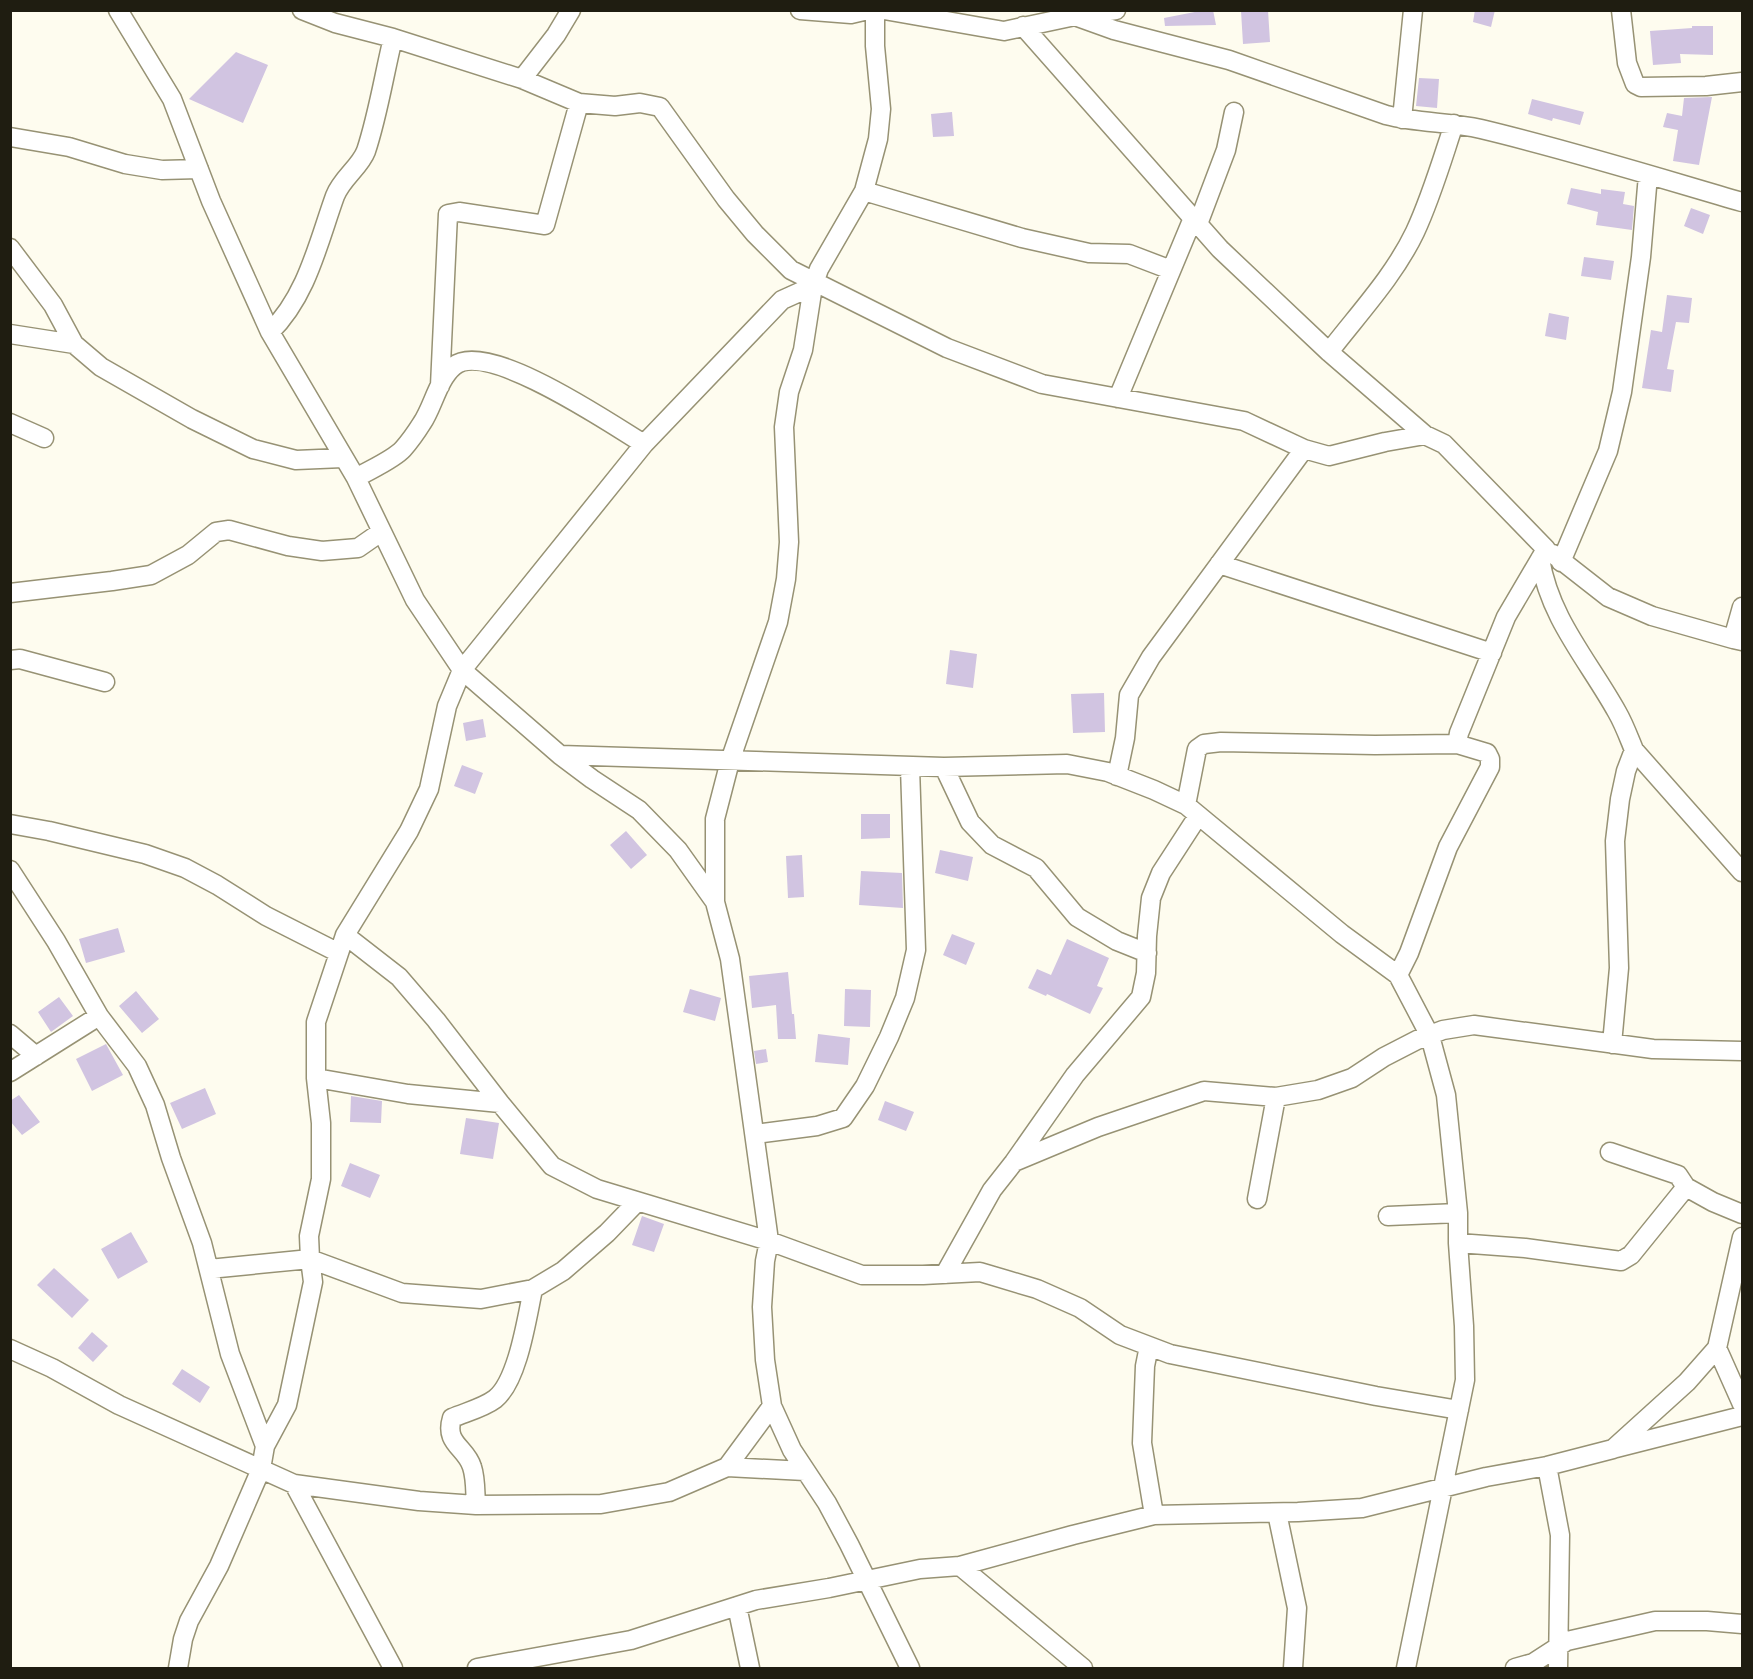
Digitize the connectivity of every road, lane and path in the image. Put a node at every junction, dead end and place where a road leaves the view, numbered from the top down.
1 (118, 10) edge
2 (302, 10) edge
3 (571, 10) edge
4 (800, 10) edge
5 (868, 10) edge
6 (875, 10) edge
7 (884, 10) edge
8 (1116, 10) edge
9 (1413, 10) edge
10 (1621, 10) edge
11 (1076, 16) junction
12 (338, 17) edge
13 (1023, 26) junction
14 (393, 38) junction
15 (522, 79) junction
16 (1743, 82) edge
17 (579, 103) junction
18 (1234, 112) dead end
19 (1402, 119) junction
20 (1454, 124) junction
21 (10, 137) edge
22 (199, 169) junction
23 (1648, 175) junction
24 (864, 191) junction
25 (1743, 202) edge
26 (1196, 221) junction
27 (10, 248) edge
28 (1171, 270) junction
29 (814, 284) junction
30 (270, 332) junction
31 (10, 334) edge
32 (74, 344) junction
33 (1329, 352) junction
34 (440, 386) junction
35 (1118, 398) junction
36 (10, 423) edge
37 (1425, 435) junction
38 (44, 438) dead end
39 (644, 444) junction
40 (1304, 449) junction
41 (344, 458) junction
42 (356, 478) junction
43 (381, 532) junction
44 (1543, 554) junction
45 (1562, 562) junction
46 (1219, 564) junction
47 (10, 593) edge
48 (1743, 607) edge
49 (1738, 640) edge
50 (1492, 653) junction
51 (10, 660) edge
52 (462, 670) junction
53 (105, 682) dead end
54 (1457, 744) junction
55 (1634, 750) junction
56 (560, 755) junction
57 (730, 761) junction
58 (909, 767) junction
59 (944, 767) junction
60 (1117, 776) junction
61 (1192, 811) junction
62 (10, 824) edge
63 (10, 870) edge
64 (1743, 872) edge
65 (715, 902) junction
66 (345, 935) junction
67 (339, 953) junction
68 (1146, 953) junction
69 (1398, 975) junction
70 (99, 1016) junction
71 (10, 1034) edge
72 (1430, 1036) junction
73 (1612, 1044) junction
74 (1743, 1051) edge
75 (36, 1056) junction
76 (10, 1072) edge
77 (316, 1078) junction
78 (1276, 1097) junction
79 (500, 1103) junction
80 (755, 1134) junction
81 (1610, 1152) dead end
82 (1014, 1162) junction
83 (1686, 1186) junction
84 (1257, 1199) dead end
85 (636, 1202) junction
86 (1458, 1214) junction
87 (1743, 1214) edge
88 (1388, 1216) dead end
89 (1743, 1238) edge
90 (770, 1241) junction
91 (1458, 1243) junction
92 (310, 1259) junction
93 (209, 1269) junction
94 (945, 1274) junction
95 (533, 1289) junction
96 (1149, 1346) junction
97 (1717, 1348) junction
98 (10, 1349) edge
99 (1743, 1404) edge
100 (772, 1406) junction
101 (1459, 1410) junction
102 (1743, 1416) edge
103 (265, 1446) junction
104 (1613, 1449) junction
105 (1547, 1466) junction
106 (727, 1467) junction
107 (261, 1469) junction
108 (805, 1471) junction
109 (294, 1484) junction
110 (1444, 1487) junction
111 (476, 1505) junction
112 (1276, 1513) junction
113 (1154, 1515) junction
114 (960, 1566) junction
115 (866, 1581) junction
116 (737, 1606) junction
117 (1743, 1624) edge
118 (1557, 1646) junction
119 (178, 1668) edge
120 (393, 1668) edge
121 (477, 1668) edge
122 (750, 1668) edge
123 (910, 1668) edge
124 (1083, 1668) edge
125 (1293, 1668) edge
126 (1406, 1668) edge
127 (1515, 1668) edge
128 (1558, 1668) edge

1 - 22 street
2 - 12 street
3 - 15 street
4 - 5 street
6 - 24 street
7 - 13 street
8 - 11 street
9 - 19 street
10 - 16 street
11 - 13 street
11 - 19 street
12 - 14 street
13 - 26 street
14 - 15 street
14 - 30 street
15 - 17 street
17 - 29 street
17 - 34 street
18 - 26 street
19 - 20 street
20 - 23 street
20 - 33 street
21 - 22 street
22 - 30 street
23 - 25 street
23 - 45 street
24 - 28 street
24 - 29 street
26 - 28 street
26 - 33 street
27 - 32 street
28 - 35 street
29 - 35 street
29 - 39 street
29 - 57 street
30 - 41 street
31 - 32 street
32 - 41 street
33 - 37 street
34 - 39 street
34 - 42 street
35 - 40 street
36 - 38 street
37 - 40 street
37 - 44 street
39 - 52 street
40 - 46 street
41 - 42 street
42 - 43 street
43 - 47 street
43 - 52 street
44 - 45 street
44 - 50 street
44 - 55 street
45 - 49 street
46 - 50 street
46 - 60 street
48 - 49 street
50 - 54 street
51 - 53 street
52 - 56 street
52 - 66 street
54 - 61 street
54 - 69 street
55 - 64 street
55 - 73 street
56 - 57 street
56 - 65 street
57 - 58 street
57 - 65 street
58 - 59 street
58 - 80 street
59 - 60 street
59 - 68 street
60 - 61 street
61 - 68 street
61 - 69 street
62 - 67 street
63 - 70 street
65 - 80 street
66 - 67 street
66 - 79 street
67 - 77 street
68 - 82 street
69 - 72 street
70 - 75 street
70 - 93 street
71 - 75 street
72 - 73 street
72 - 78 street
72 - 86 street
73 - 74 street
75 - 76 street
77 - 79 street
77 - 92 street
78 - 82 street
78 - 84 street
79 - 85 street
80 - 90 street
81 - 83 street
82 - 94 street
83 - 87 street
83 - 91 street
85 - 90 street
85 - 95 street
86 - 88 street
86 - 91 street
89 - 97 street
90 - 94 street
90 - 100 street
91 - 101 street
92 - 93 street
92 - 95 street
92 - 103 street
93 - 103 street
94 - 96 street
95 - 111 street
96 - 101 street
96 - 113 street
97 - 99 street
97 - 104 street
98 - 107 street
100 - 106 street
100 - 108 street
101 - 110 street
102 - 104 street
103 - 107 street
104 - 105 street
105 - 110 street
105 - 118 street
106 - 108 street
106 - 111 street
107 - 109 street
107 - 119 street
108 - 115 street
109 - 111 street
109 - 120 street
110 - 112 street
110 - 126 street
112 - 113 street
112 - 125 street
113 - 114 street
114 - 115 street
114 - 124 street
115 - 116 street
115 - 123 street
116 - 121 street
116 - 122 street
117 - 118 street
118 - 127 street
118 - 128 street

